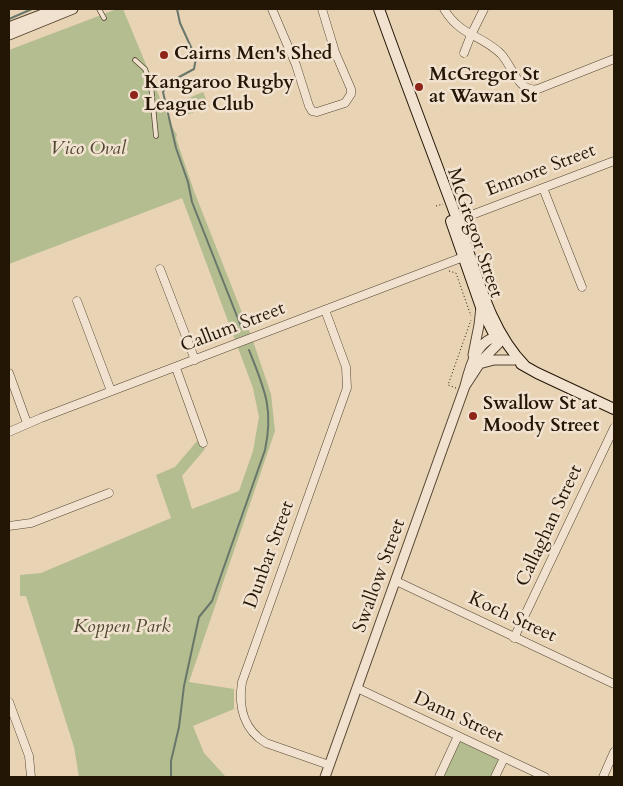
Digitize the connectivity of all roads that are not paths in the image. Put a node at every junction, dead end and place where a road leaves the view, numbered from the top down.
1 (56, 9) edge
2 (73, 9) edge
3 (99, 9) edge
4 (272, 9) edge
5 (322, 9) edge
6 (444, 9) edge
7 (484, 9) edge
8 (382, 10) edge
9 (104, 18) dead end
10 (9, 27) edge
11 (9, 35) edge
12 (471, 35) junction
13 (464, 53) dead end
14 (135, 60) dead end
15 (614, 60) edge
16 (423, 132) junction
17 (156, 136) dead end
18 (614, 161) edge
19 (544, 188) junction
20 (454, 222) junction
21 (466, 256) junction
22 (160, 269) dead end
23 (582, 287) dead end
24 (77, 301) dead end
25 (481, 307) junction
26 (325, 310) junction
27 (498, 338) junction
28 (195, 360) junction
29 (514, 360) junction
30 (475, 363) junction
31 (526, 366) junction
32 (176, 368) junction
33 (9, 373) edge
34 (111, 392) junction
35 (614, 409) edge
36 (27, 424) junction
37 (614, 428) edge
38 (9, 432) edge
39 (203, 443) dead end
40 (109, 493) dead end
41 (9, 526) edge
42 (396, 581) junction
43 (514, 638) junction
44 (614, 684) edge
45 (357, 688) junction
46 (9, 702) edge
47 (458, 736) junction
48 (614, 752) edge
49 (504, 758) junction
50 (329, 765) junction
51 (30, 777) edge
52 (324, 777) edge
53 (439, 777) edge
54 (495, 777) edge
55 (545, 777) edge
56 (603, 777) edge

1 - 10 street
2 - 11 street
3 - 9 lane
4 - 5 street
6 - 12 street
7 - 12 street
8 - 16 main road, McGregor Street
12 - 13 street
12 - 15 street
14 - 17 lane
16 - 20 main road, McGregor Street
16 - 20 main road, McGregor Street
18 - 19 street, Enmore Street
19 - 20 street, Enmore Street
19 - 23 street
20 - 21 main road, McGregor Street
21 - 25 main road, McGregor Street
21 - 26 street, Callum Street
21 - 27 main road, McGregor Street
22 - 28 street
24 - 34 street
25 - 27 main road, McGregor Street
25 - 30 street
26 - 28 street, Callum Street
26 - 50 street, Dunbar Street
27 - 29 main road
27 - 30 street, Swallow Street
27 - 31 main road
28 - 32 street, Callum Street
29 - 30 street
29 - 31 main road
30 - 42 street, Swallow Street
31 - 35 main road
32 - 34 street, Callum Street
32 - 39 street
33 - 36 street
34 - 36 street, Callum Street
36 - 38 street, Callum Street
37 - 43 street, Callaghan Street
40 - 41 street
42 - 43 street, Koch Street
42 - 45 street, Swallow Street
43 - 44 street, Koch Street
45 - 47 street, Dann Street
45 - 50 street, Swallow Street
46 - 51 street
47 - 49 street, Dann Street
47 - 53 street
48 - 56 street
49 - 54 street
49 - 55 street, Dann Street
50 - 52 street, Swallow Street

